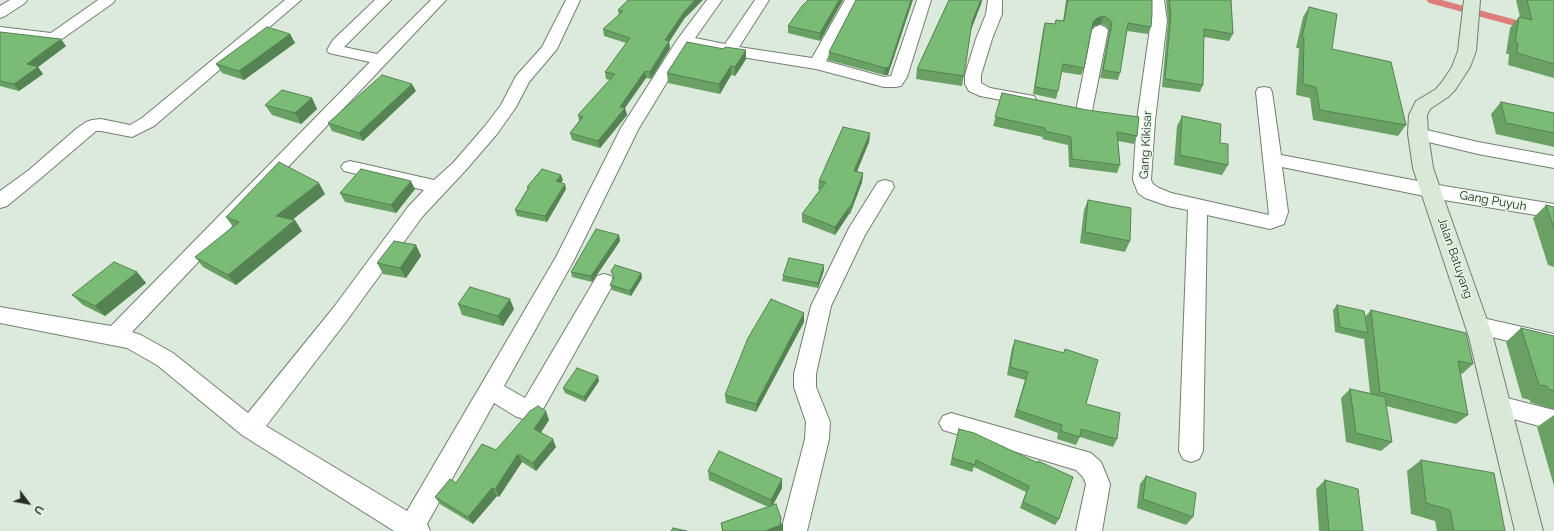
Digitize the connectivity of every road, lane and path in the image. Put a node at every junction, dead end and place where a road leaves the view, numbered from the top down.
1 (20, 0) edge
2 (108, 0) edge
3 (294, 0) edge
4 (384, 0) edge
5 (439, 0) edge
6 (573, 0) edge
7 (715, 0) edge
8 (762, 0) edge
9 (852, 0) edge
10 (924, 0) edge
11 (995, 0) edge
12 (1157, 0) edge
13 (1471, 10) edge
14 (0, 13) edge
15 (1100, 30) dead end
16 (7, 33) edge
17 (685, 40) junction
18 (0, 43) edge
19 (729, 50) junction
20 (381, 60) junction
21 (817, 64) junction
22 (1264, 92) dead end
23 (1046, 104) edge
24 (1084, 111) edge
25 (1418, 134) junction
26 (1272, 159) junction
27 (1554, 162) edge
28 (350, 167) dead end
29 (438, 187) junction
30 (885, 187) dead end
31 (1431, 190) junction
32 (0, 201) edge
33 (1198, 205) junction
34 (1554, 211) edge
35 (604, 282) dead end
36 (0, 316) edge
37 (1478, 326) junction
38 (115, 336) junction
39 (1554, 343) edge
40 (490, 389) junction
41 (1499, 406) junction
42 (1554, 420) edge
43 (951, 423) dead end
44 (250, 428) junction
45 (1191, 451) dead end
46 (414, 529) edge
47 (794, 531) edge
48 (1089, 531) edge
49 (1529, 531) edge

1 - 14 street
2 - 16 street
3 - 32 street
4 - 20 street
5 - 20 street
6 - 29 street
7 - 17 street
8 - 19 street
9 - 21 street
10 - 21 street
11 - 23 street
12 - 33 street, Gang Kikisar
13 - 25 street, Jalan Batuyang
15 - 24 street
16 - 18 street
17 - 19 street
17 - 40 street
19 - 21 street
20 - 38 street
22 - 26 street, Gang Kikisar
25 - 27 street
25 - 31 street, Jalan Batuyang
26 - 31 street
26 - 33 street, Gang Kikisar
28 - 29 street
29 - 44 street
30 - 47 street
31 - 34 street, Gang Puyuh
31 - 37 street, Jalan Batuyang
33 - 45 street
35 - 40 street
36 - 38 street
37 - 39 street
37 - 41 street, Jalan Batuyang
38 - 44 street
40 - 46 street
41 - 42 street
41 - 49 street, Jalan Batuyang
43 - 48 street
44 - 46 street

